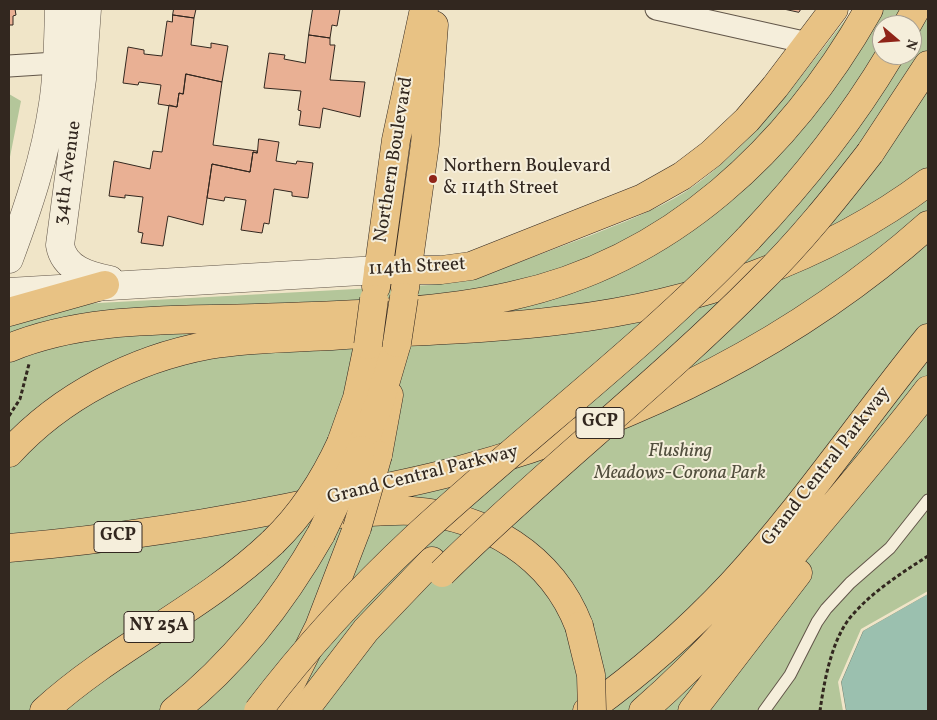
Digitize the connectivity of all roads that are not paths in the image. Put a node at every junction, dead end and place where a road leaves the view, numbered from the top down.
1 (59, 9) edge
2 (87, 9) edge
3 (424, 9) edge
4 (435, 9) edge
5 (656, 9) edge
6 (834, 9) edge
7 (869, 9) edge
8 (808, 43) junction
9 (84, 61) junction
10 (57, 63) junction
11 (883, 65) edge
12 (928, 65) edge
13 (9, 66) edge
14 (928, 182) edge
15 (928, 225) edge
16 (9, 259) edge
17 (378, 270) junction
18 (408, 270) junction
19 (136, 283) junction
20 (105, 286) junction
21 (9, 292) edge
22 (9, 312) edge
23 (290, 317) junction
24 (928, 338) edge
25 (20, 352) edge
26 (925, 394) edge
27 (9, 446) edge
28 (360, 449) junction
29 (9, 453) edge
30 (928, 500) edge
31 (227, 521) junction
32 (9, 548) edge
33 (437, 567) junction
34 (44, 711) edge
35 (174, 711) edge
36 (258, 711) edge
37 (277, 711) edge
38 (304, 711) edge
39 (326, 711) edge
40 (587, 711) edge
41 (592, 711) edge
42 (642, 711) edge
43 (692, 711) edge
44 (764, 711) edge

1 - 10 street, 34th Avenue
2 - 9 street, 34th Avenue
3 - 17 main road, Northern Boulevard
4 - 18 main road, Northern Boulevard
5 - 8 street
6 - 8 main road, 114th Street
7 - 23 main road
8 - 18 main road, 114th Street
9 - 10 street
9 - 19 street, 34th Avenue
10 - 13 street
10 - 16 street, 34th Avenue
11 - 36 main road, bridge
12 - 33 main road, bridge
14 - 29 main road
15 - 31 main road, Grand Central Parkway / GCP
17 - 18 main road, 114th Street
17 - 19 street, 114th Street
17 - 28 main road, Northern Boulevard / NY 25A, bridge
18 - 28 main road, Northern Boulevard, bridge
19 - 20 street, 114th Street
20 - 21 street, 114th Street
20 - 22 main road
23 - 25 main road
23 - 27 main road
24 - 40 main road, Grand Central Parkway
26 - 42 main road, Grand Central Parkway
26 - 43 main road
28 - 34 main road, Northern Boulevard / NY 25A, bridge
28 - 35 main road, bridge
28 - 37 main road, Northern Boulevard / NY 25A, bridge
30 - 44 lane
31 - 32 main road, Grand Central Parkway / GCP
31 - 41 main road, bridge
33 - 38 main road
33 - 39 main road

